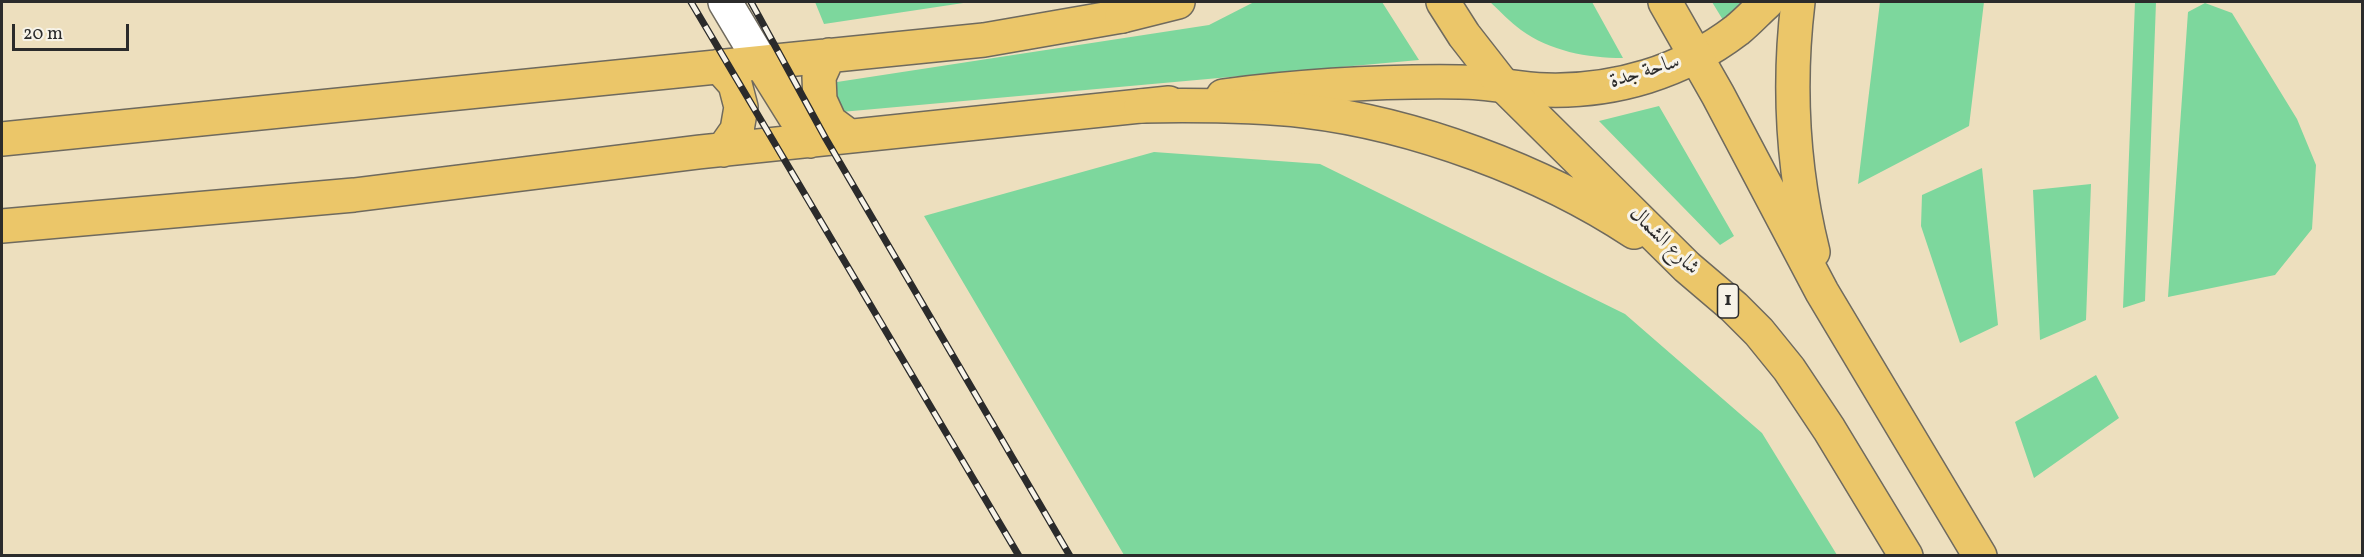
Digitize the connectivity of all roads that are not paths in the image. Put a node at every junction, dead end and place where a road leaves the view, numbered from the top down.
1 (725, 2) edge
2 (1178, 2) edge
3 (1443, 2) edge
4 (1665, 2) edge
5 (1767, 2) edge
6 (1798, 2) edge
7 (1128, 9) edge
8 (829, 55) junction
9 (1697, 56) junction
10 (762, 64) junction
11 (719, 66) junction
12 (1503, 85) junction
13 (1141, 106) junction
14 (849, 136) junction
15 (2, 139) edge
16 (810, 141) junction
17 (723, 150) junction
18 (2, 226) edge
19 (1687, 267) junction
20 (1822, 292) junction
21 (1906, 555) edge
22 (1980, 555) edge

1 - 10 street
2 - 7 main road
3 - 12 main road, شارع الشمال / 1
4 - 9 main road
5 - 9 main road, ساحة جدة
6 - 20 main road
7 - 8 main road
8 - 10 main road
8 - 14 main road
9 - 12 main road, ساحة جدة
9 - 20 main road
10 - 11 main road
10 - 16 main road
11 - 15 main road
11 - 17 main road
12 - 13 main road, ساحة جدة
12 - 19 main road, شارع الشمال / 1
13 - 14 main road
13 - 19 main road
14 - 16 main road
16 - 17 main road
17 - 18 main road
19 - 21 main road, شارع الشمال / 1
20 - 22 main road

